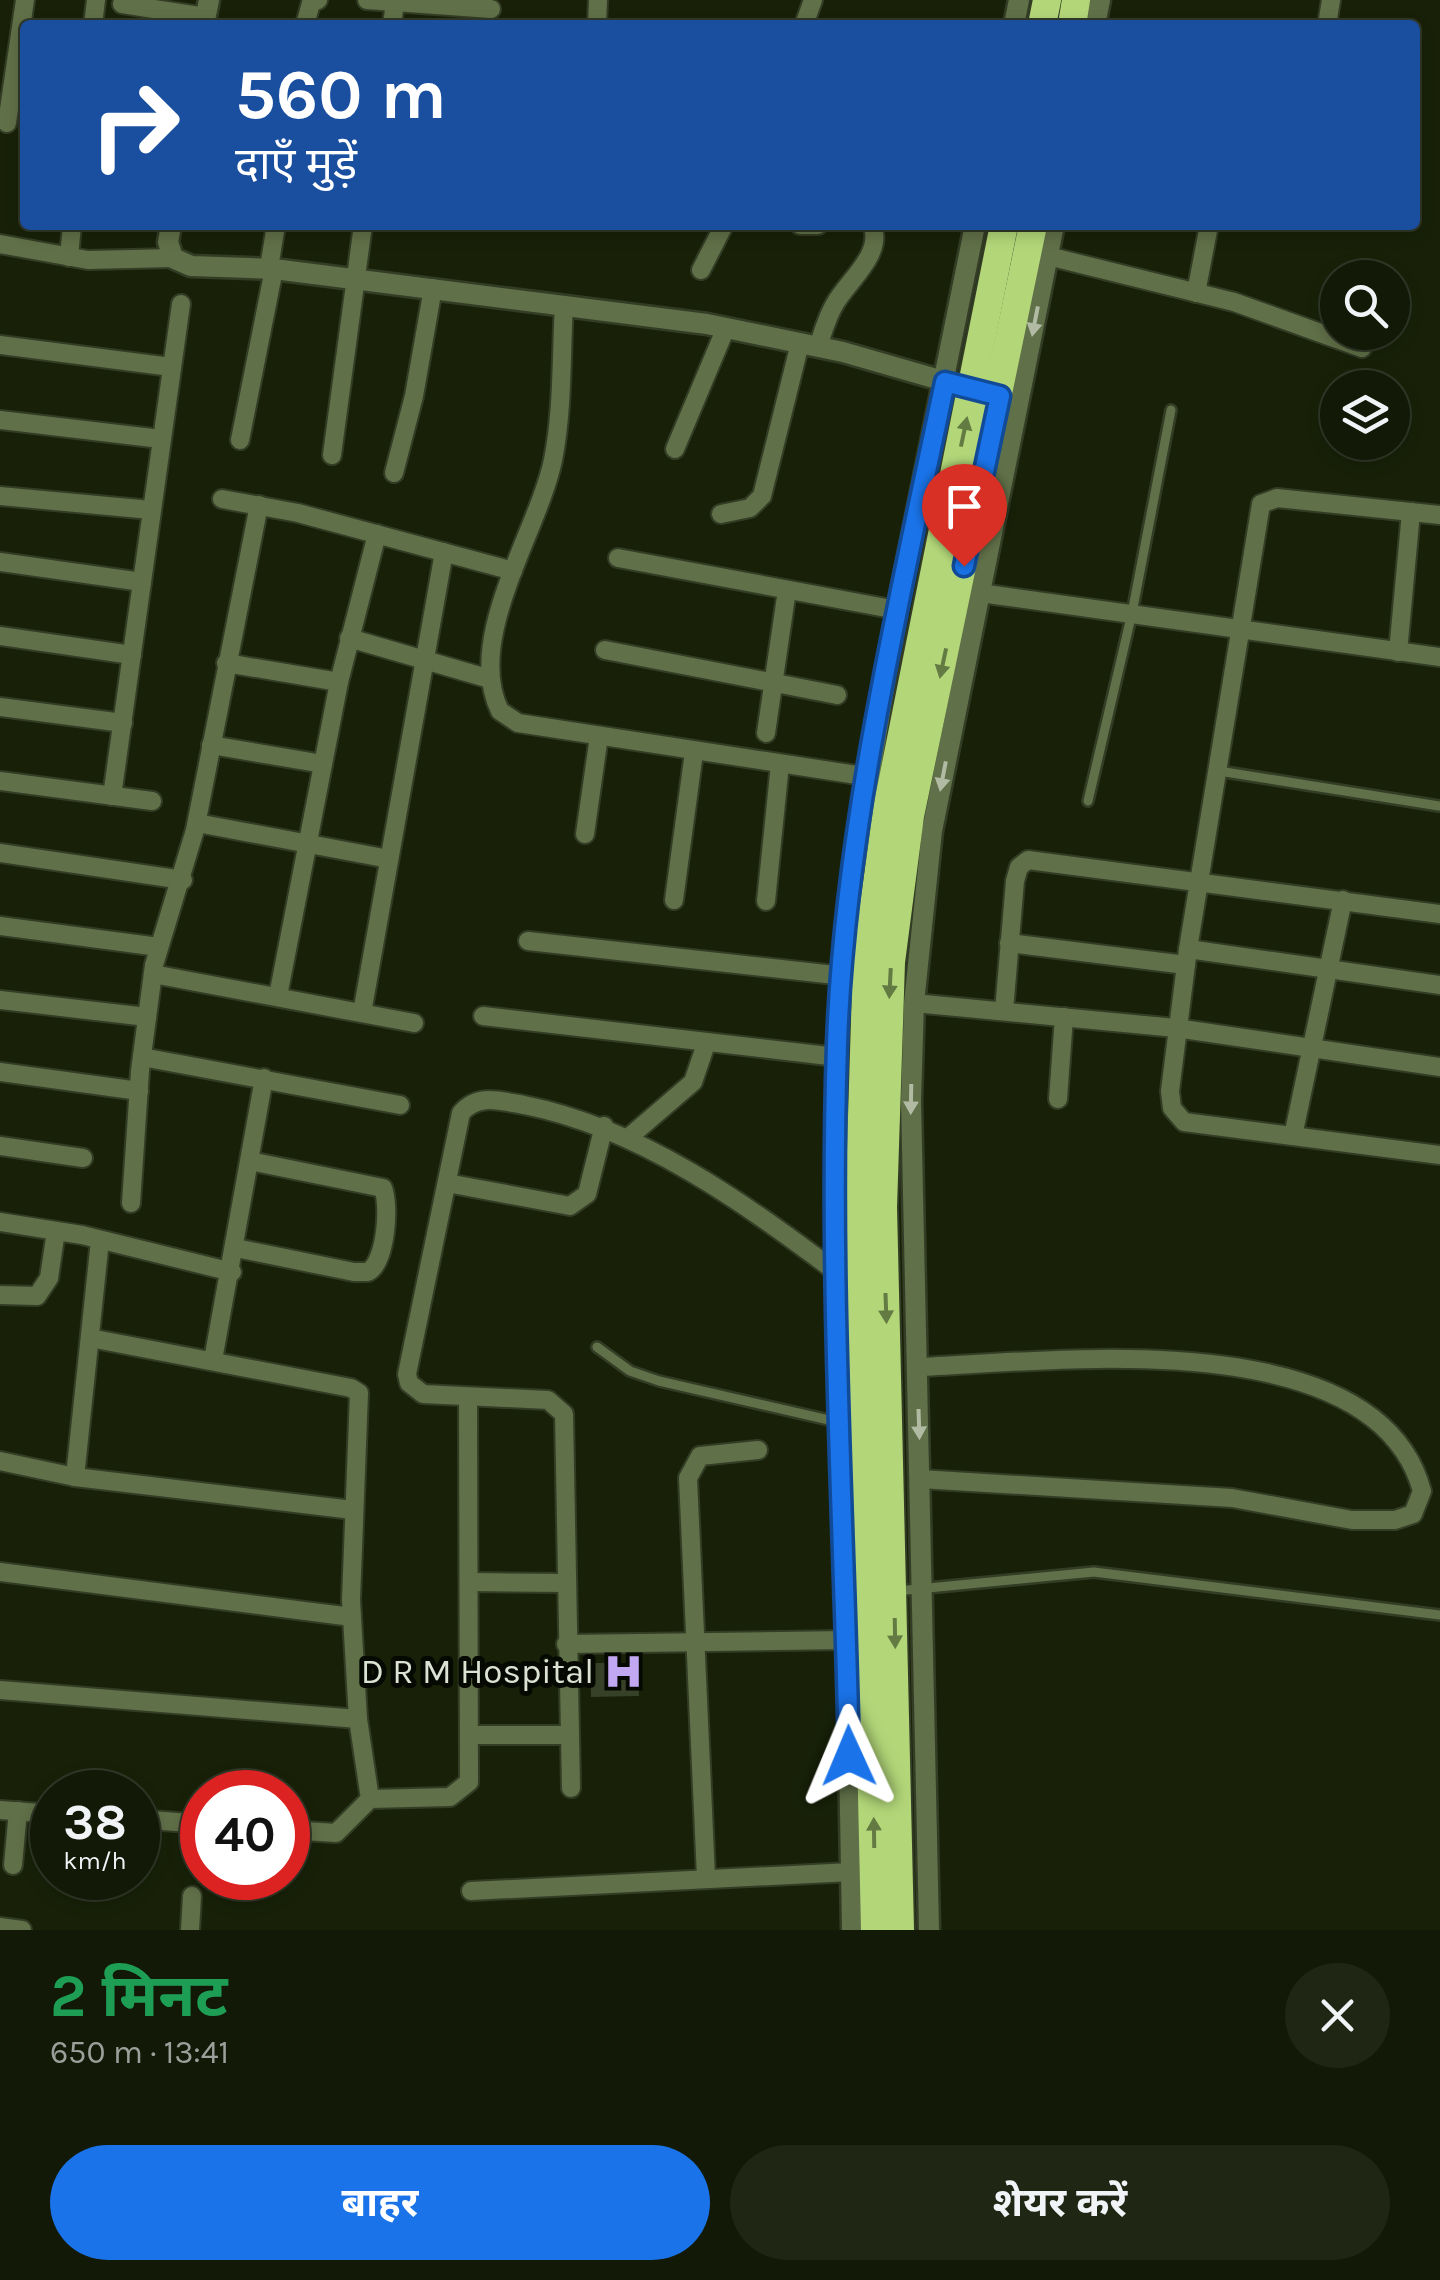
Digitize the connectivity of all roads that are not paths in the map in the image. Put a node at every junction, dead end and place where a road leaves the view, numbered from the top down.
1 (318, 0) edge
2 (367, 0) edge
3 (395, 2) edge
4 (122, 4) dead end
5 (490, 11) edge
6 (206, 14) edge
7 (306, 20) edge
8 (20, 44) edge
9 (11, 124) edge
10 (72, 230) edge
11 (170, 230) edge
12 (276, 230) edge
13 (363, 230) edge
14 (721, 230) edge
15 (872, 230) edge
16 (975, 230) edge
17 (1003, 230) edge
18 (1032, 230) edge
19 (1053, 230) edge
20 (1208, 230) edge
21 (0, 244) edge
22 (1048, 256) junction
23 (69, 257) junction
24 (173, 258) junction
25 (272, 269) junction
26 (701, 270) dead end
27 (356, 278) junction
28 (432, 288) junction
29 (1196, 293) junction
30 (180, 304) dead end
31 (564, 305) junction
32 (716, 327) junction
33 (1320, 334) edge
34 (0, 345) edge
35 (809, 345) junction
36 (171, 367) junction
37 (959, 386) junction
38 (1000, 396) junction
39 (1171, 410) dead end
40 (0, 420) edge
41 (160, 439) junction
42 (240, 440) dead end
43 (675, 449) dead end
44 (332, 455) dead end
45 (394, 473) dead end
46 (0, 496) edge
47 (222, 499) dead end
48 (259, 505) junction
49 (152, 510) junction
50 (1411, 512) junction
51 (721, 514) dead end
52 (1440, 515) edge
53 (982, 532) junction
54 (377, 534) junction
55 (444, 552) junction
56 (618, 558) dead end
57 (0, 562) edge
58 (513, 571) junction
59 (142, 582) junction
60 (787, 590) junction
61 (980, 592) junction
62 (897, 610) junction
63 (1132, 613) junction
64 (1240, 632) junction
65 (0, 636) edge
66 (349, 638) junction
67 (605, 650) dead end
68 (1398, 652) junction
69 (132, 656) junction
70 (1440, 657) edge
71 (424, 662) junction
72 (226, 663) junction
73 (490, 678) junction
74 (773, 680) junction
75 (339, 682) junction
76 (837, 694) dead end
77 (0, 707) edge
78 (123, 723) junction
79 (766, 733) dead end
80 (599, 736) junction
81 (211, 744) junction
82 (694, 752) junction
83 (323, 764) junction
84 (780, 764) junction
85 (1219, 771) junction
86 (870, 776) junction
87 (0, 781) edge
88 (112, 796) junction
89 (152, 801) dead end
90 (1088, 801) dead end
91 (1438, 806) edge
92 (196, 823) junction
93 (585, 834) dead end
94 (307, 844) junction
95 (0, 853) edge
96 (388, 859) junction
97 (184, 880) junction
98 (1200, 881) junction
99 (674, 900) dead end
100 (1342, 900) junction
101 (766, 901) dead end
102 (1440, 914) edge
103 (0, 926) edge
104 (528, 941) dead end
105 (1010, 944) junction
106 (159, 947) junction
107 (1187, 957) junction
108 (1331, 971) junction
109 (153, 974) junction
110 (844, 976) junction
111 (1440, 985) edge
112 (278, 996) junction
113 (0, 1000) edge
114 (914, 1003) junction
115 (1004, 1011) junction
116 (362, 1012) junction
117 (483, 1016) dead end
118 (1064, 1017) junction
119 (147, 1018) junction
120 (414, 1023) dead end
121 (1176, 1028) junction
122 (706, 1044) junction
123 (1313, 1049) junction
124 (142, 1057) junction
125 (837, 1057) junction
126 (1440, 1067) edge
127 (0, 1072) edge
128 (264, 1078) junction
129 (139, 1091) junction
130 (1058, 1099) dead end
131 (400, 1105) dead end
132 (604, 1126) junction
133 (1293, 1136) junction
134 (628, 1138) junction
135 (0, 1146) edge
136 (1440, 1154) edge
137 (83, 1158) dead end
138 (250, 1161) junction
139 (447, 1183) junction
140 (131, 1203) dead end
141 (0, 1222) edge
142 (56, 1231) junction
143 (100, 1240) junction
144 (236, 1248) junction
145 (232, 1272) junction
146 (838, 1274) junction
147 (0, 1295) edge
148 (90, 1338) junction
149 (597, 1347) dead end
150 (214, 1360) junction
151 (917, 1367) junction
152 (468, 1397) junction
153 (842, 1423) junction
154 (758, 1450) dead end
155 (0, 1461) edge
156 (76, 1477) junction
157 (920, 1478) junction
158 (353, 1510) junction
159 (0, 1572) edge
160 (470, 1582) junction
161 (565, 1583) junction
162 (923, 1590) junction
163 (894, 1591) junction
164 (1440, 1615) edge
165 (352, 1618) junction
166 (847, 1640) junction
167 (693, 1641) junction
168 (566, 1644) junction
169 (0, 1690) edge
170 (358, 1718) junction
171 (569, 1734) junction
172 (472, 1735) junction
173 (571, 1788) dead end
174 (385, 1798) junction
175 (9, 1811) edge
176 (310, 1831) edge
177 (13, 1865) dead end
178 (851, 1872) junction
179 (706, 1877) junction
180 (471, 1892) dead end
181 (193, 1900) edge
182 (197, 1929) edge
183 (852, 1930) edge
184 (875, 1930) edge
185 (900, 1930) edge
186 (929, 1930) edge

1 - 7 street
2 - 3 street
3 - 5 street
4 - 6 street
8 - 9 street
10 - 23 street
11 - 24 street
12 - 25 street
13 - 27 street
14 - 26 street
15 - 35 street
16 - 37 street
17 - 37 highway
18 - 38 highway
19 - 22 street
20 - 29 street
21 - 23 street
22 - 29 street
22 -> 53 street
23 - 24 street
24 - 25 street
25 - 27 street
25 - 42 street
27 - 28 street
27 - 44 street
28 - 31 street
28 - 45 street
29 - 33 street
30 - 36 street
31 - 32 street
31 - 58 street
32 - 35 street
32 - 43 street
34 - 36 street
35 - 37 street
35 - 51 street
36 - 41 street
37 - 38 street
37 - 62 street
184 -> 37 highway
38 - 53 highway
39 - 63 lane
40 - 41 street
41 - 49 street
46 - 49 street
47 - 48 street
48 - 54 street
48 - 72 street
49 - 59 street
50 - 52 street
50 - 64 street
50 - 68 street
53 - 61 street
53 -> 163 highway
54 - 55 street
54 - 66 street
55 - 58 street
55 - 71 street
56 - 60 street
57 - 59 street
58 - 73 street
59 - 69 street
60 - 62 street
60 - 74 street
61 - 63 street
61 -> 114 street
62 - 86 street
63 - 64 street
63 - 90 lane
64 - 68 street
64 - 85 street
65 - 69 street
66 - 71 street
66 - 75 street
67 - 74 street
68 - 70 street
69 - 78 street
71 - 73 street
71 - 96 street
72 - 75 street
72 - 81 street
73 - 80 street
74 - 76 street
74 - 79 street
75 - 83 street
77 - 78 street
78 - 88 street
80 - 82 street
80 - 93 street
81 - 83 street
81 - 92 street
82 - 84 street
82 - 99 street
83 - 94 street
84 - 86 street
84 - 101 street
85 - 91 lane
85 - 98 street
86 - 110 street
87 - 88 street
88 - 89 street
92 - 94 street
92 - 97 street
94 - 96 street
94 - 112 street
95 - 97 street
96 - 116 street
97 - 106 street
98 - 100 street
98 - 105 street
98 - 107 street
100 - 102 street
100 - 108 street
103 - 106 street
104 - 110 street
105 - 107 street
105 - 115 street
106 - 109 street
107 - 108 street
107 - 121 street
108 - 111 street
108 - 123 street
109 - 112 street
109 - 119 street
110 - 125 street
112 - 116 street
113 - 119 street
114 - 115 street
114 -> 151 street
115 - 118 street
116 - 120 street
117 - 122 street
118 - 121 street
118 - 130 street
119 - 124 street
121 - 123 street
121 - 133 street
122 - 125 street
122 - 134 street
123 - 126 street
123 - 133 street
124 - 128 street
124 - 129 street
125 - 146 street
127 - 129 street
128 - 131 street
128 - 138 street
129 - 140 street
132 - 134 street
132 - 139 street
132 - 139 street
133 - 136 street
134 - 146 street
135 - 137 street
138 - 144 street
138 - 144 street
139 - 152 street
141 - 142 street
142 - 143 street
142 - 147 street
143 - 145 street
143 - 148 street
144 - 145 street
145 - 150 street
146 - 153 street
148 - 150 street
148 - 156 street
149 - 153 lane
150 - 158 street
151 -> 157 street
151 - 157 street
152 - 160 street
152 - 161 street
153 - 166 street
154 - 167 street
155 - 156 street
156 - 158 street
157 - 162 street
158 - 165 street
159 - 165 street
160 - 161 street
160 - 172 street
161 - 168 street
162 - 163 lane
162 - 164 lane
162 - 186 street
163 -> 185 highway
165 - 170 street
166 - 167 street
166 - 178 street
167 - 168 street
167 - 179 street
168 - 171 street
169 - 170 street
170 - 174 street
171 - 172 street
171 - 173 street
172 - 174 street
174 - 176 street
175 - 177 street
178 - 179 street
178 - 183 street
179 - 180 street
181 - 182 street

